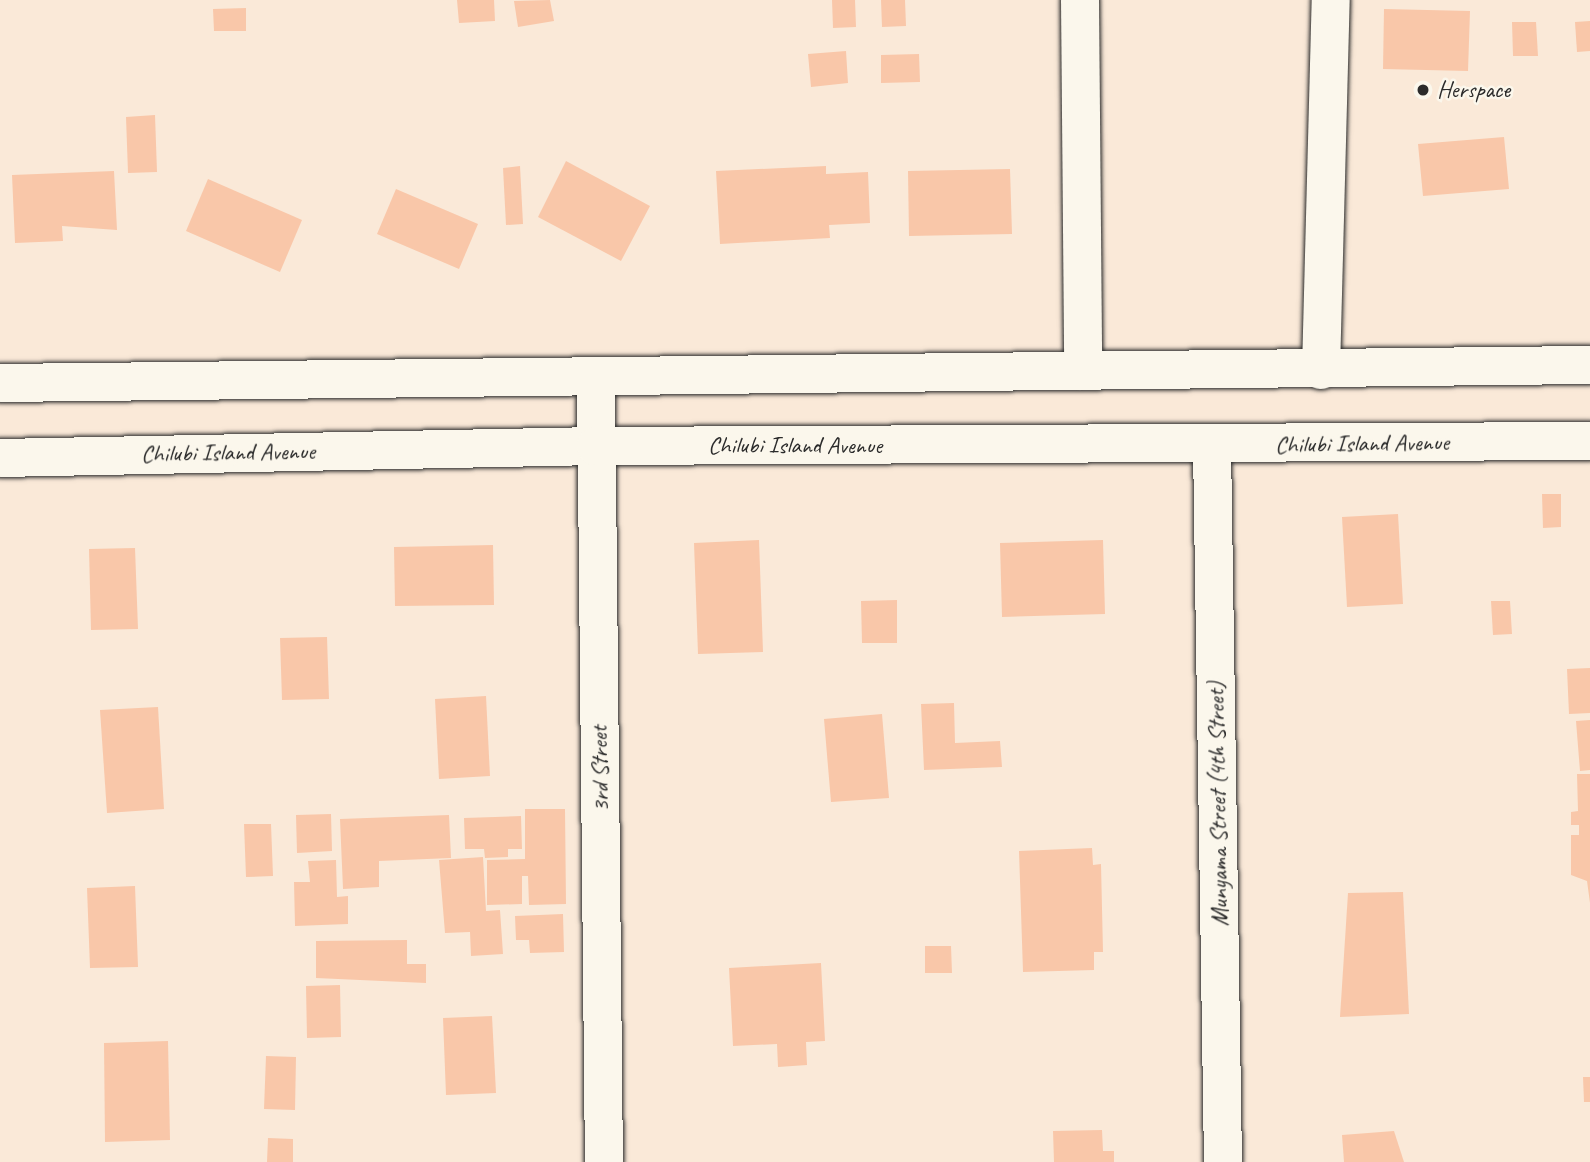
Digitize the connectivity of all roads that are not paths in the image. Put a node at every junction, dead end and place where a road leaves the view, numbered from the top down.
1 (1080, 0) edge
2 (1331, 0) edge
3 (1590, 365) edge
4 (1321, 370) junction
5 (1083, 371) junction
6 (596, 377) junction
7 (0, 383) edge
8 (1590, 441) edge
9 (596, 446) junction
10 (1212, 446) junction
11 (0, 458) edge
12 (604, 1162) edge
13 (1223, 1162) edge

1 - 5 street
2 - 4 street
3 - 4 street
4 - 5 street
5 - 6 street
6 - 7 street
6 - 9 street, 3rd Street
8 - 10 street, Chilubi Island Avenue
9 - 10 street, Chilubi Island Avenue
9 - 11 street, Chilubi Island Avenue
9 - 12 street, 3rd Street
10 - 13 street, Munyama Street (4th Street)

